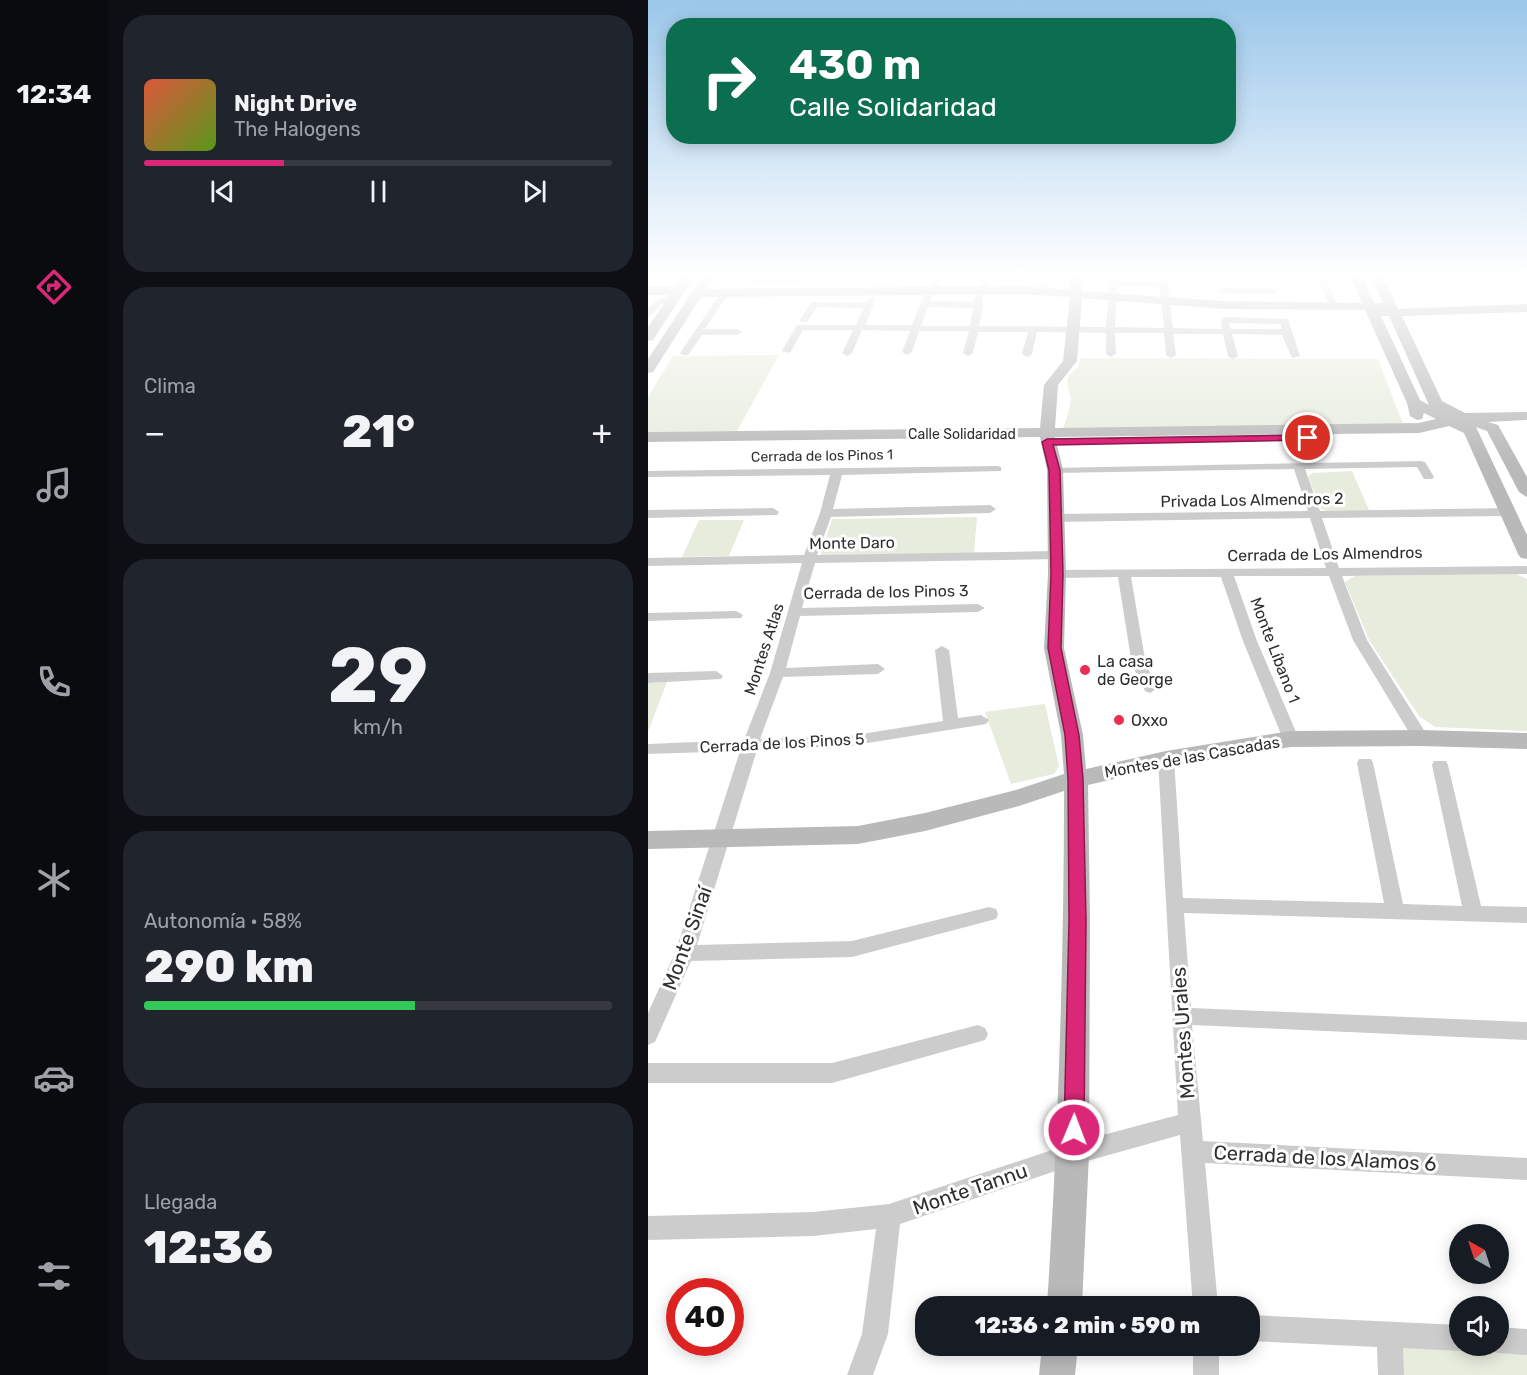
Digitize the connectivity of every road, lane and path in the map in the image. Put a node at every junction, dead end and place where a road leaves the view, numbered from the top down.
1 (667, 338) edge
2 (696, 338) edge
3 (794, 338) edge
4 (854, 338) edge
5 (913, 338) edge
6 (972, 338) edge
7 (1031, 338) edge
8 (1071, 338) edge
9 (1110, 338) edge
10 (1170, 338) edge
11 (1228, 338) edge
12 (1288, 338) edge
13 (1383, 338) edge
14 (1405, 338) edge
15 (787, 351) dead end
16 (907, 352) dead end
17 (685, 353) dead end
18 (847, 353) dead end
19 (968, 353) dead end
20 (1027, 354) dead end
21 (1111, 354) dead end
22 (1171, 355) dead end
23 (1233, 356) dead end
24 (1295, 356) dead end
25 (648, 369) edge
26 (1414, 404) junction
27 (1527, 416) edge
28 (1461, 423) junction
29 (1527, 427) edge
30 (1419, 428) junction
31 (1493, 428) junction
32 (648, 437) edge
33 (1047, 438) junction
34 (648, 446) edge
35 (1299, 467) junction
36 (997, 469) dead end
37 (837, 470) junction
38 (1055, 470) junction
39 (648, 474) edge
40 (1428, 477) dead end
41 (1527, 492) edge
42 (990, 509) dead end
43 (773, 512) dead end
44 (1508, 512) junction
45 (826, 513) junction
46 (648, 514) edge
47 (1316, 516) junction
48 (1055, 518) junction
49 (1527, 554) edge
50 (809, 560) junction
51 (648, 562) edge
52 (1056, 565) junction
53 (1527, 570) edge
54 (1334, 572) junction
55 (1226, 573) junction
56 (1124, 575) junction
57 (978, 608) dead end
58 (795, 612) junction
59 (736, 615) dead end
60 (648, 617) edge
61 (942, 650) dead end
62 (878, 669) dead end
63 (777, 673) junction
64 (716, 676) dead end
65 (648, 678) edge
66 (1150, 688) dead end
67 (981, 720) dead end
68 (951, 724) junction
69 (1420, 738) junction
70 (1291, 739) junction
71 (1527, 741) edge
72 (750, 746) junction
73 (648, 749) edge
74 (1166, 759) junction
75 (1365, 762) dead end
76 (1440, 765) dead end
77 (1076, 779) junction
78 (723, 838) junction
79 (648, 840) edge
80 (1175, 905) junction
81 (1395, 911) junction
82 (989, 914) dead end
83 (1473, 914) junction
84 (1527, 915) edge
85 (685, 953) junction
86 (1181, 1016) junction
87 (1527, 1031) edge
88 (978, 1034) dead end
89 (648, 1036) edge
90 (648, 1073) edge
91 (1190, 1122) junction
92 (1192, 1151) junction
93 (1073, 1154) junction
94 (1527, 1169) edge
95 (889, 1216) junction
96 (648, 1228) edge
97 (1066, 1296) edge
98 (1204, 1296) edge
99 (1260, 1329) edge
100 (1389, 1335) junction
101 (1449, 1338) edge
102 (1509, 1341) edge
103 (1527, 1342) edge
104 (1059, 1356) edge
105 (1206, 1356) edge
106 (860, 1375) edge
107 (1057, 1375) edge
108 (1206, 1375) edge
109 (1391, 1375) edge

1 - 25 main road
2 - 17 street
3 - 15 street
4 - 18 street
5 - 16 street
6 - 19 street
7 - 20 street
8 - 33 main road
9 - 21 street
10 - 22 street
11 - 23 street
12 - 24 street
13 - 26 main road
14 - 28 main road
26 - 28 main road
26 - 30 main road
27 - 28 main road, Calle Solidaridad
28 - 30 main road, Calle Solidaridad
28 - 31 main road, Calle Solidaridad
28 - 33 main road, Calle Solidaridad
28 - 44 main road
29 - 31 main road, Calle Solidaridad
30 - 33 main road, Calle Solidaridad
31 - 41 main road
32 - 33 main road, Calle Solidaridad
33 - 34 main road, Calle Solidaridad
33 - 38 main road
35 - 38 street
35 - 40 street
35 - 47 street
36 - 37 street, Cerrada de los Pinos 1
37 - 39 street, Cerrada de los Pinos 1
37 - 45 street, Montes Atlas
38 - 48 main road
42 - 45 street
43 - 46 street
44 - 47 street, Privada Los Almendros 2
44 - 49 main road
45 - 50 street, Montes Atlas
47 - 48 street, Privada Los Almendros 2
47 - 54 street
48 - 52 main road
50 - 51 street, Monte Daro
50 - 52 street, Monte Daro
50 - 58 street, Montes Atlas
52 - 56 street, Cerrada de Los Almendros
52 - 77 main road
53 - 54 street, Cerrada de Los Almendros
54 - 55 street, Cerrada de Los Almendros
54 - 69 street
55 - 56 street, Cerrada de Los Almendros
55 - 70 street, Monte Líbano 1
56 - 66 street
57 - 58 street, Cerrada de los Pinos 3
58 - 63 street, Montes Atlas
59 - 60 street
61 - 68 street
62 - 63 street
63 - 72 street, Montes Atlas
64 - 65 street
67 - 68 street, Cerrada de los Pinos 5
68 - 72 street, Cerrada de los Pinos 5
69 - 70 main road, Montes de las Cascadas
69 - 71 main road, Montes de las Cascadas
70 - 74 main road, Montes de las Cascadas
72 - 73 street, Cerrada de los Pinos 5
72 - 78 street, Montes Atlas
74 - 77 main road, Montes de las Cascadas
74 - 80 street, Montes Urales
75 - 81 street
76 - 83 street
77 - 78 main road, Montes de las Cascadas
77 - 93 main road
78 - 79 main road, Montes de las Cascadas
78 - 85 street, Monte Sinaí
80 - 81 street
80 - 86 street, Montes Urales
81 - 83 street
82 - 85 street
83 - 84 street
85 - 89 street, Monte Sinaí
86 - 87 street
86 - 91 street, Montes Urales
88 - 90 street
91 - 92 street, Montes Urales
91 - 93 street, Monte Tannu
92 - 94 street, Cerrada de los Alamos 6
92 - 98 street, Montes Urales
93 - 95 street, Monte Tannu
93 - 97 main road
95 - 96 street, Monte Tannu
95 - 106 street
99 - 100 street
100 - 101 street
100 - 109 street
102 - 103 street
104 - 107 main road
105 - 108 street

